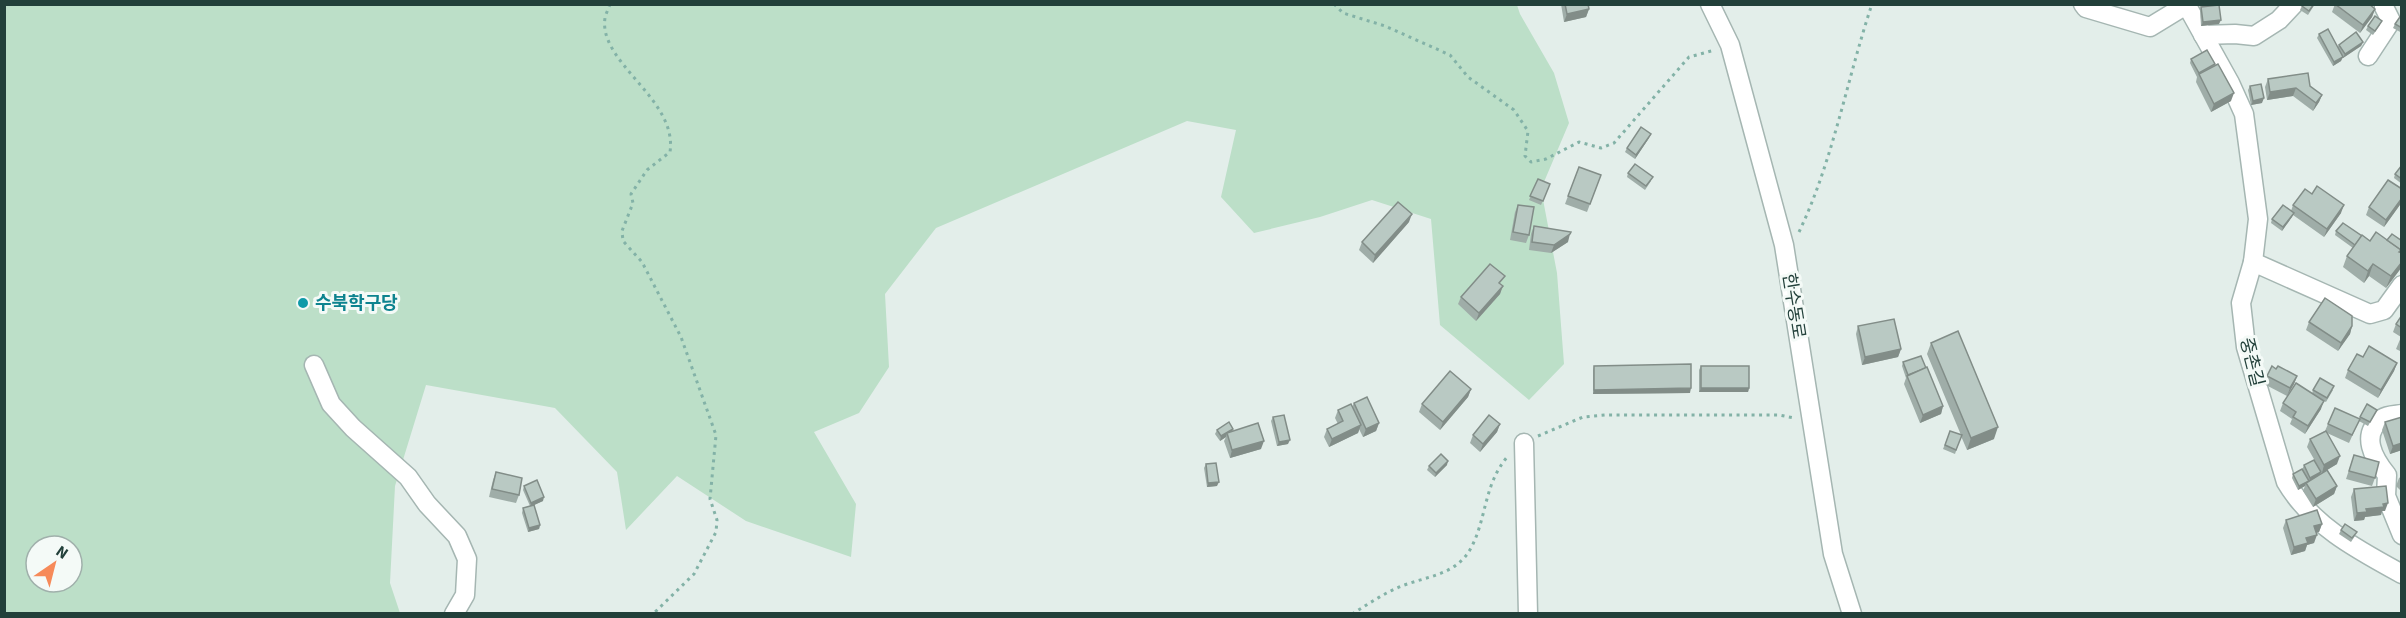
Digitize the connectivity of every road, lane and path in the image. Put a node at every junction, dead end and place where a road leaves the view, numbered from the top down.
1 (610, 4) edge
2 (1334, 4) edge
3 (1710, 4) edge
4 (1872, 4) edge
5 (2083, 4) edge
6 (2294, 4) edge
7 (2186, 5) edge
8 (2383, 6) edge
9 (2203, 35) junction
10 (1731, 47) junction
11 (2368, 56) dead end
12 (1786, 258) junction
13 (2253, 262) junction
14 (2402, 285) edge
15 (314, 365) dead end
16 (2402, 414) edge
17 (1812, 422) junction
18 (1524, 443) junction
19 (2402, 535) edge
20 (2402, 574) edge
21 (454, 614) edge
22 (652, 614) edge
23 (1352, 614) edge
24 (1528, 614) edge
25 (1852, 614) edge

1 - 22 path
2 - 10 path
3 - 10 street, 한수동로
4 - 12 path
5 - 7 street
6 - 9 street
7 - 9 street, 중촌길
8 - 11 street
9 - 13 street, 중촌길
10 - 12 street, 한수동로
12 - 17 street, 한수동로
13 - 14 street
13 - 20 street, 중촌길
15 - 21 street
16 - 19 street
17 - 18 path
17 - 25 street, 한수동로
18 - 23 path
18 - 24 street

